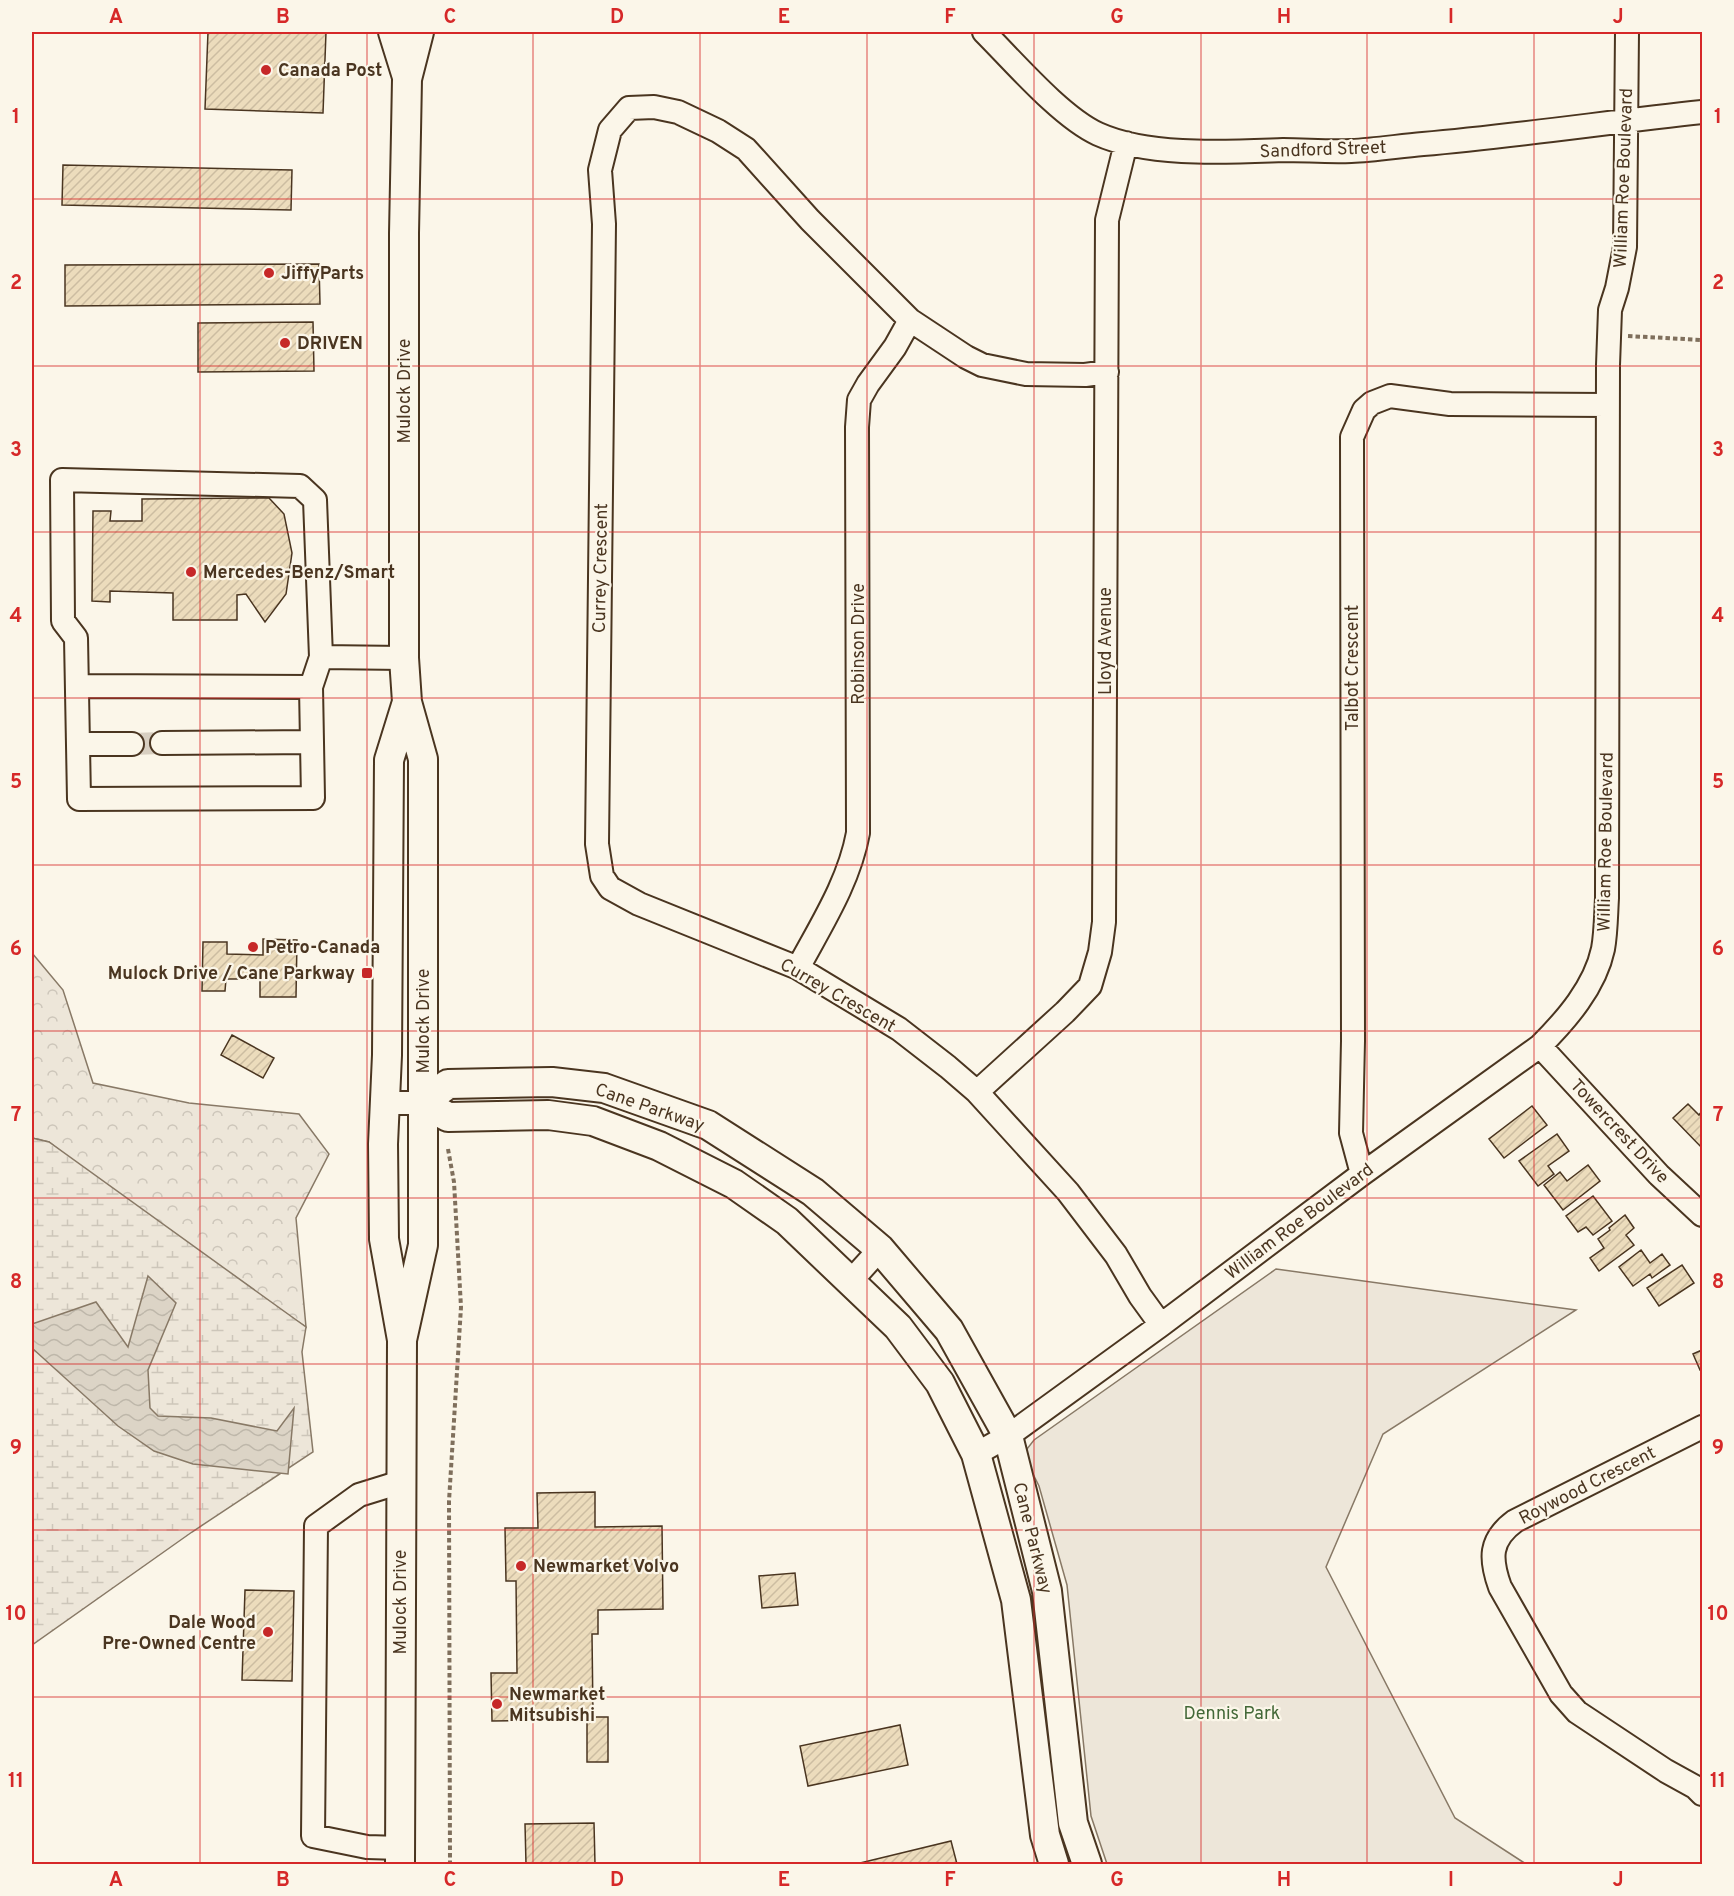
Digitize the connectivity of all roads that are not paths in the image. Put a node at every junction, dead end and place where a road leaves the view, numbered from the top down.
1 (393, 32) edge
2 (419, 32) edge
3 (984, 32) edge
4 (1627, 32) edge
5 (407, 80) junction
6 (1702, 112) edge
7 (1626, 120) junction
8 (1126, 143) junction
9 (910, 320) junction
10 (1107, 372) junction
11 (1607, 405) junction
12 (321, 657) junction
13 (404, 658) junction
14 (77, 686) junction
15 (311, 687) junction
16 (407, 702) junction
17 (312, 742) junction
18 (162, 743) tunnel mouth
19 (78, 744) junction
20 (132, 744) tunnel mouth
21 (798, 968) junction
22 (1540, 1046) junction
23 (977, 1092) junction
24 (386, 1103) junction
25 (423, 1103) junction
26 (1362, 1174) junction
27 (1701, 1209) edge
28 (880, 1249) junction
29 (850, 1282) junction
30 (1161, 1325) junction
31 (402, 1340) junction
32 (1702, 1427) edge
33 (1008, 1436) junction
34 (976, 1454) junction
35 (401, 1482) junction
36 (1702, 1794) edge
37 (400, 1856) edge
38 (1054, 1864) edge
39 (1087, 1864) edge

1 - 5 main road, Mulock Drive
2 - 5 main road, Mulock Drive
3 - 8 street, Sandford Street
4 - 7 street, William Roe Boulevard
5 - 13 main road, Mulock Drive
6 - 7 street, Sandford Street
7 - 8 street, Sandford Street
7 - 11 street, William Roe Boulevard
8 - 10 street, Lloyd Avenue
9 - 10 street, Currey Crescent
9 - 21 street, Robinson Drive
9 - 21 street, Currey Crescent
10 - 23 street, Lloyd Avenue
11 - 22 street, William Roe Boulevard
11 - 26 street, Talbot Crescent
12 - 13 street
12 - 14 street
12 - 15 street
13 - 16 main road, Mulock Drive
14 - 15 street
14 - 19 street
15 - 17 street
16 - 24 main road, Mulock Drive
16 - 25 main road, Mulock Drive
17 - 18 street
17 - 19 street
19 - 20 street
21 - 23 street, Currey Crescent
22 - 26 street, William Roe Boulevard
22 - 27 street, Towercrest Drive
23 - 30 street, Currey Crescent
24 - 25 street, Cane Parkway
24 - 31 main road, Mulock Drive
25 - 28 main road, Cane Parkway
25 - 29 main road, Cane Parkway
25 - 31 main road, Mulock Drive
26 - 30 street, William Roe Boulevard
28 - 29 street
28 - 33 main road, Cane Parkway
29 - 34 main road, Cane Parkway
30 - 33 street, William Roe Boulevard
31 - 35 main road, Mulock Drive
32 - 36 street, Roywood Crescent
33 - 34 street, William Roe Boulevard
33 - 39 main road, Cane Parkway
34 - 38 main road, Cane Parkway
35 - 37 main road, Mulock Drive
35 - 37 street

